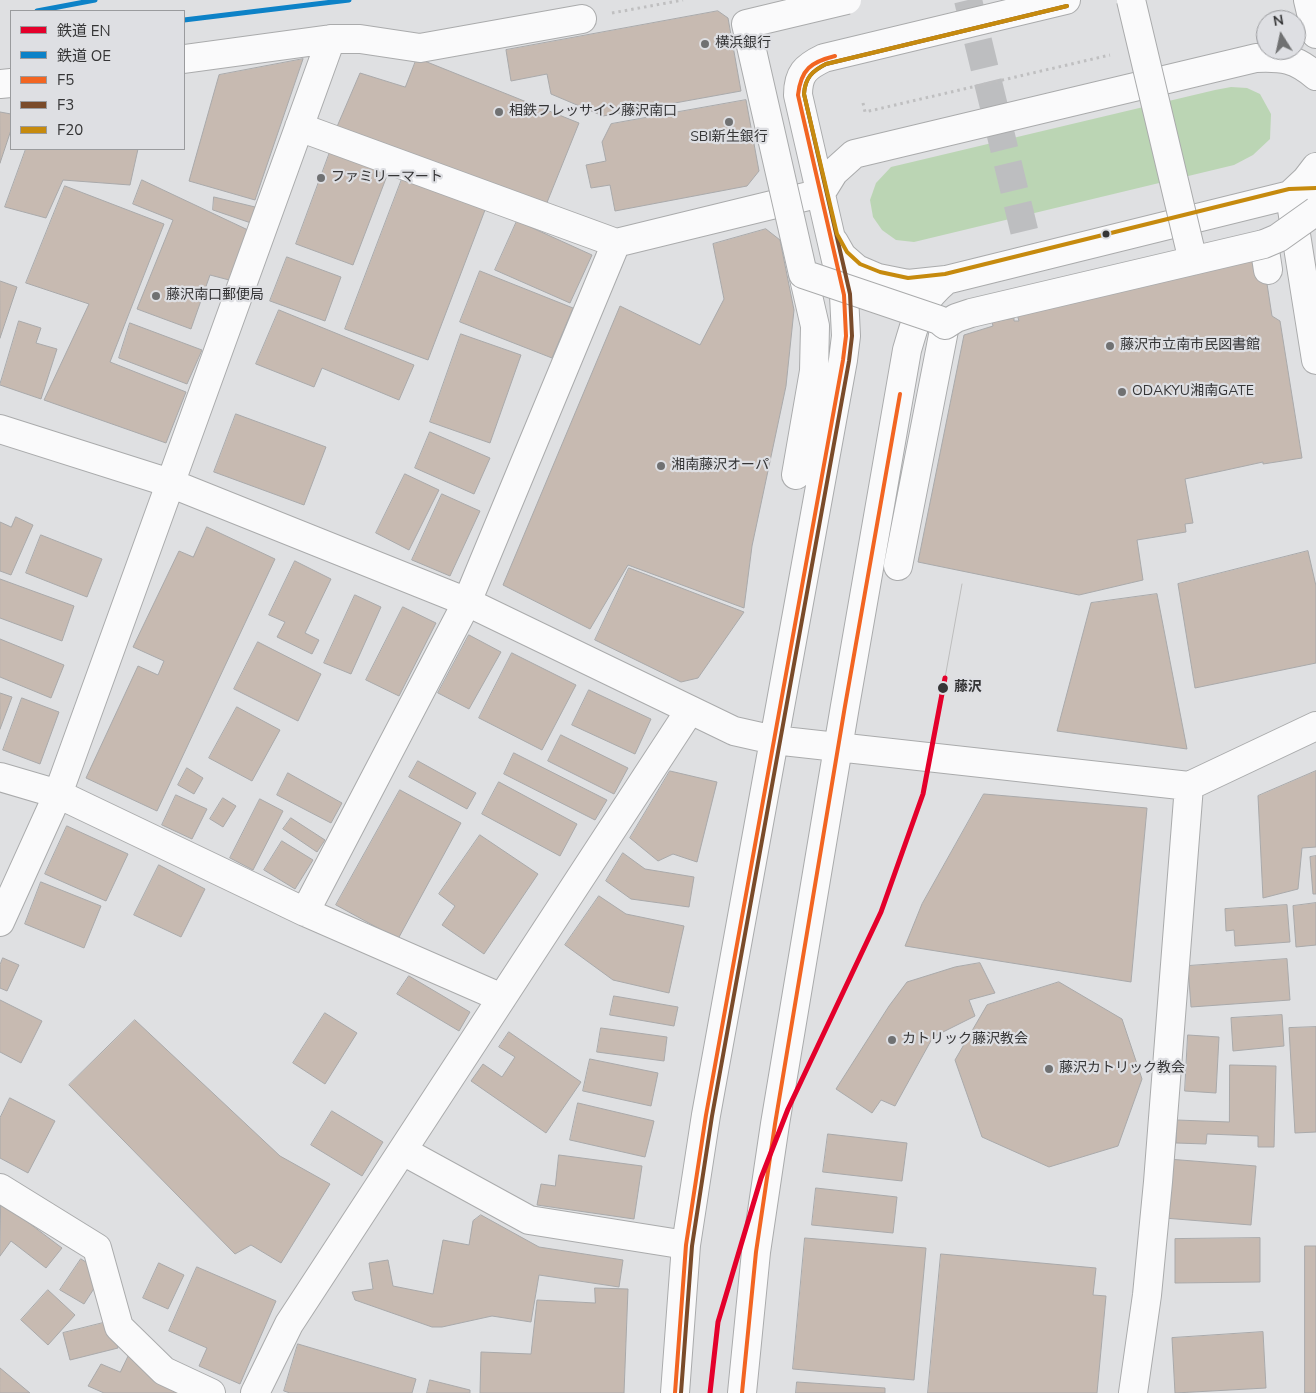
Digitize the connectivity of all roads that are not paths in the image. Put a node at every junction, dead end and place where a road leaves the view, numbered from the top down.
1 (848, 0) edge
2 (1066, 0) edge
3 (1130, 0) edge
4 (1308, 0) edge
5 (582, 19) road end
6 (1316, 34) edge
7 (331, 40) junction
8 (185, 59) edge
9 (1316, 76) edge
10 (299, 127) junction
11 (1316, 167) edge
12 (821, 193) junction
13 (1303, 194) edge
14 (1309, 221) edge
15 (831, 236) junction
16 (616, 244) junction
17 (1264, 244) junction
18 (1193, 261) junction
19 (1268, 270) dead end
20 (803, 274) junction
21 (946, 280) junction
22 (937, 315) junction
23 (1316, 360) edge
24 (0, 429) edge
25 (796, 475) dead end
26 (170, 483) junction
27 (898, 566) dead end
28 (468, 602) junction
29 (690, 710) junction
30 (1316, 726) edge
31 (774, 740) junction
32 (839, 747) junction
33 (0, 777) edge
34 (1189, 786) junction
35 (58, 794) junction
36 (305, 912) junction
37 (0, 922) edge
38 (502, 998) junction
39 (403, 1151) junction
40 (0, 1188) edge
41 (686, 1244) junction
42 (211, 1393) edge
43 (255, 1393) edge
44 (675, 1393) edge
45 (742, 1393) edge
46 (1133, 1393) edge

1 - 20 street, bridge
2 - 12 street
3 - 18 street, bridge
4 - 6 street
5 - 7 street
7 - 8 street
7 - 10 street
9 - 12 street
10 - 16 street
10 - 26 street
11 - 13 street
12 - 15 street
12 - 16 street
13 - 21 street
13 - 23 street
14 - 17 street, bridge
15 - 21 street
15 - 31 street
16 - 28 street
17 - 18 street, bridge
17 - 19 street
18 - 22 street, bridge
20 - 22 street, bridge
20 - 25 street
21 - 32 street
22 - 27 street
24 - 26 street
26 - 28 street
26 - 35 street
28 - 29 street
28 - 36 street
29 - 31 street
29 - 38 street
30 - 34 street
31 - 32 street
31 - 41 street
32 - 34 street
32 - 45 street
33 - 35 street
34 - 46 street
35 - 36 street
35 - 37 street
36 - 38 street
38 - 39 street
39 - 41 street
39 - 43 street
40 - 42 street
41 - 44 street

